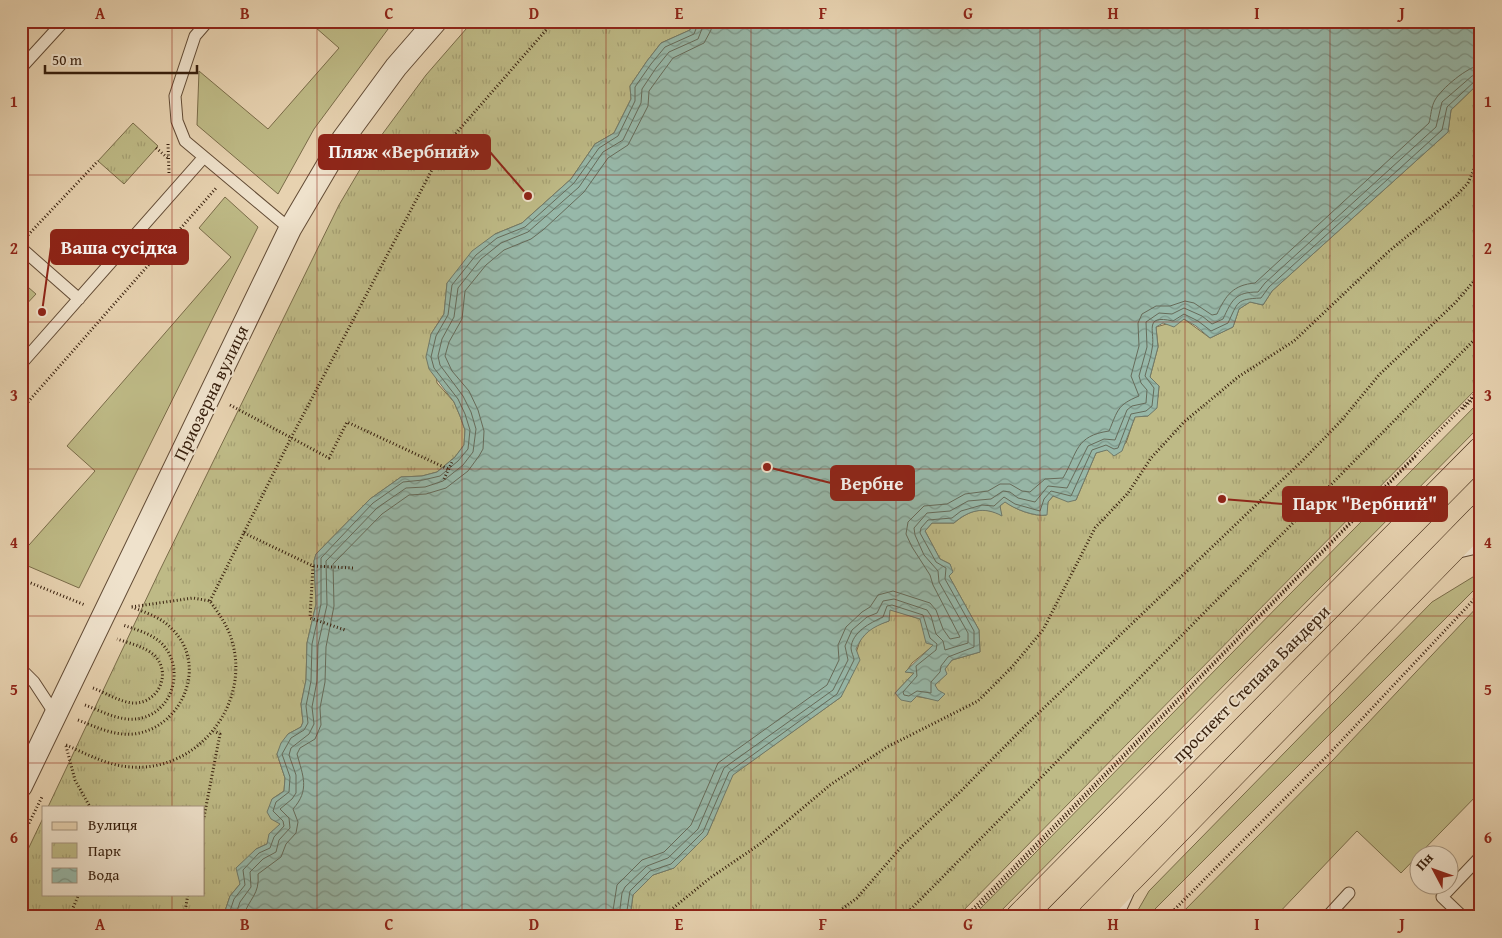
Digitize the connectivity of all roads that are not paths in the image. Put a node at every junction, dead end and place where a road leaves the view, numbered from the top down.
1 (64, 21) edge
2 (208, 21) edge
3 (436, 21) edge
4 (21, 68) edge
5 (204, 157) junction
6 (290, 229) junction
7 (21, 248) edge
8 (79, 298) junction
9 (21, 364) edge
10 (1481, 451) edge
11 (1481, 518) edge
12 (1481, 547) edge
13 (1444, 556) junction
14 (21, 669) edge
15 (55, 714) junction
16 (21, 786) edge
17 (1481, 856) edge
18 (1140, 868) junction
19 (1349, 893) dead end
20 (1020, 917) edge
21 (1092, 917) edge
22 (1116, 917) edge
23 (1327, 917) edge
24 (1463, 917) edge

1 - 4 lane
2 - 5 lane
3 - 6 street, Приозерна вулиця
5 - 6 lane
5 - 8 lane
6 - 15 street, Приозерна вулиця
7 - 8 lane
8 - 9 lane
10 - 20 main road, проспект Степана Бандери
11 - 13 main road
12 - 13 lane
13 - 18 main road
14 - 15 lane
15 - 16 street, Приозерна вулиця
17 - 24 lane
18 - 21 main road
18 - 22 lane
19 - 23 lane

